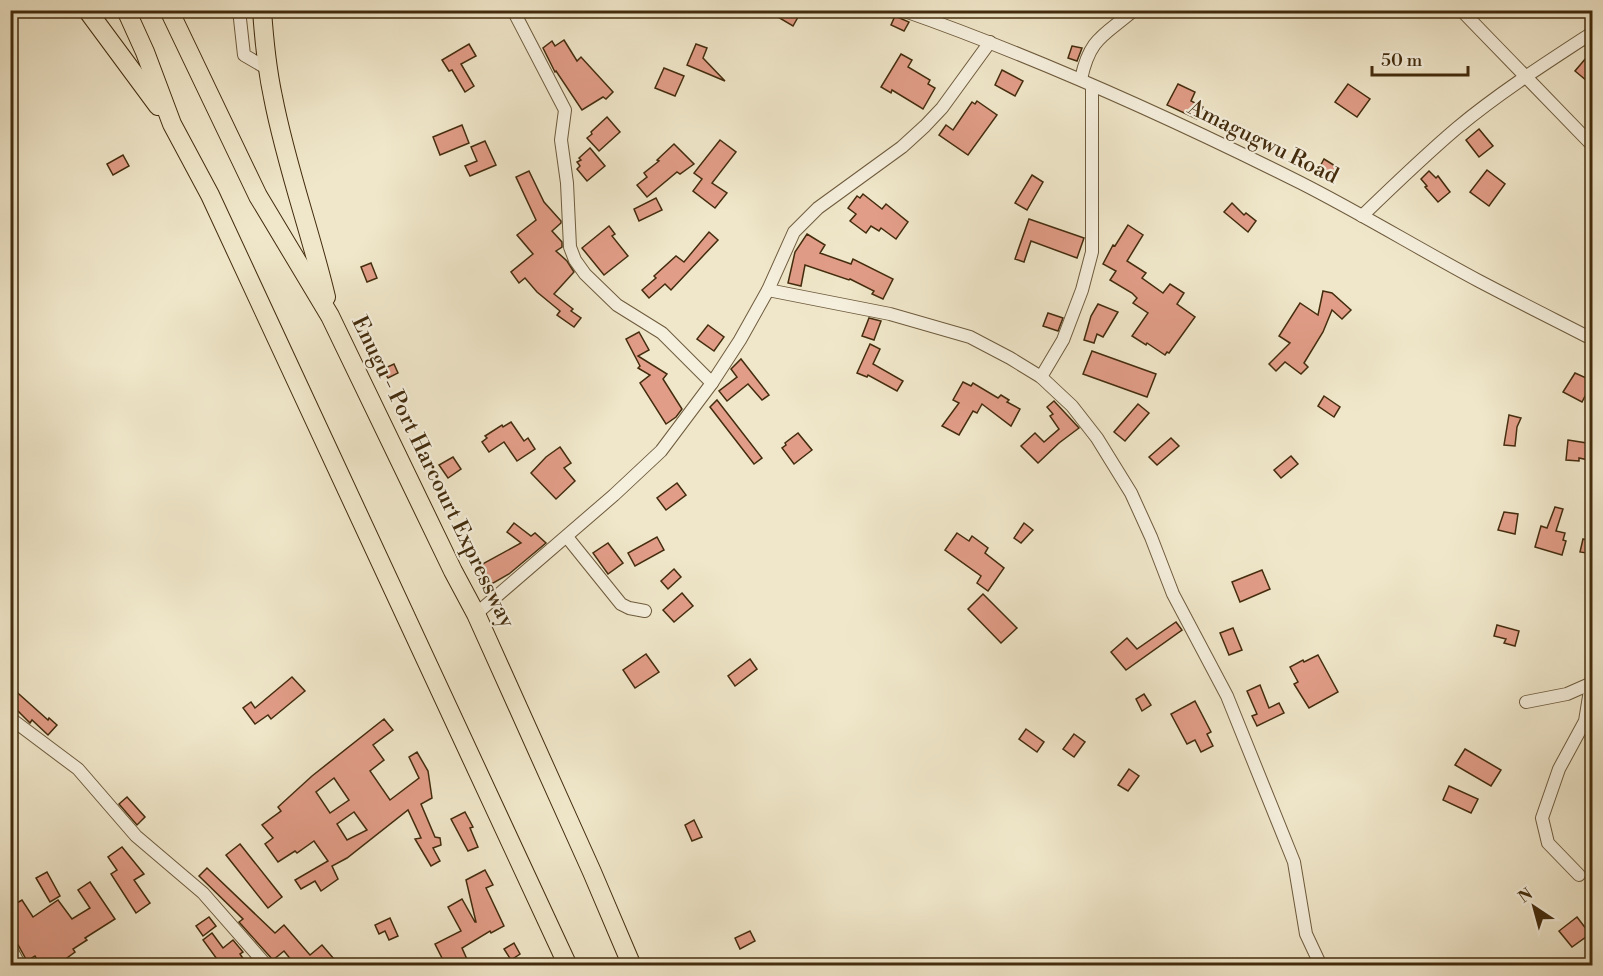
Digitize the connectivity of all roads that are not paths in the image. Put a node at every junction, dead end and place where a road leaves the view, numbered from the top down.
1 (87, 10) edge
2 (126, 10) edge
3 (169, 10) edge
4 (239, 10) edge
5 (262, 10) edge
6 (513, 10) edge
7 (902, 10) edge
8 (1134, 10) edge
9 (1461, 10) edge
10 (1593, 33) edge
11 (990, 42) junction
12 (268, 69) junction
13 (1526, 76) junction
14 (1081, 79) junction
15 (1092, 86) junction
16 (171, 124) junction
17 (1593, 145) edge
18 (1362, 216) junction
19 (768, 290) junction
20 (330, 316) junction
21 (1593, 339) edge
22 (1041, 377) junction
23 (712, 383) junction
24 (567, 537) junction
25 (645, 611) dead end
26 (476, 614) junction
27 (1592, 684) edge
28 (1526, 702) dead end
29 (10, 718) edge
30 (1579, 875) dead end
31 (10, 947) edge
32 (562, 964) edge
33 (20, 966) edge
34 (267, 966) edge
35 (632, 966) edge
36 (1321, 966) edge

1 - 16 highway
2 - 16 highway
3 - 20 highway, Enugu - Port Harcourt Expressway
4 - 12 street
5 - 12 highway
6 - 23 street
7 - 11 street, Amagugwu Road
8 - 14 street
9 - 13 street
10 - 13 street
11 - 14 street, Amagugwu Road
11 - 19 street
12 - 20 highway
13 - 17 street
13 - 18 street
14 - 15 street, Amagugwu Road
15 - 18 street, Amagugwu Road
15 - 22 street
16 - 32 highway
18 - 21 street, Amagugwu Road
19 - 22 street
19 - 23 street
20 - 26 highway, Enugu - Port Harcourt Expressway
22 - 36 street
23 - 24 street
24 - 25 street
24 - 26 street
26 - 35 highway, Enugu - Port Harcourt Expressway
27 - 28 street
27 - 30 street
29 - 34 street
31 - 33 street

